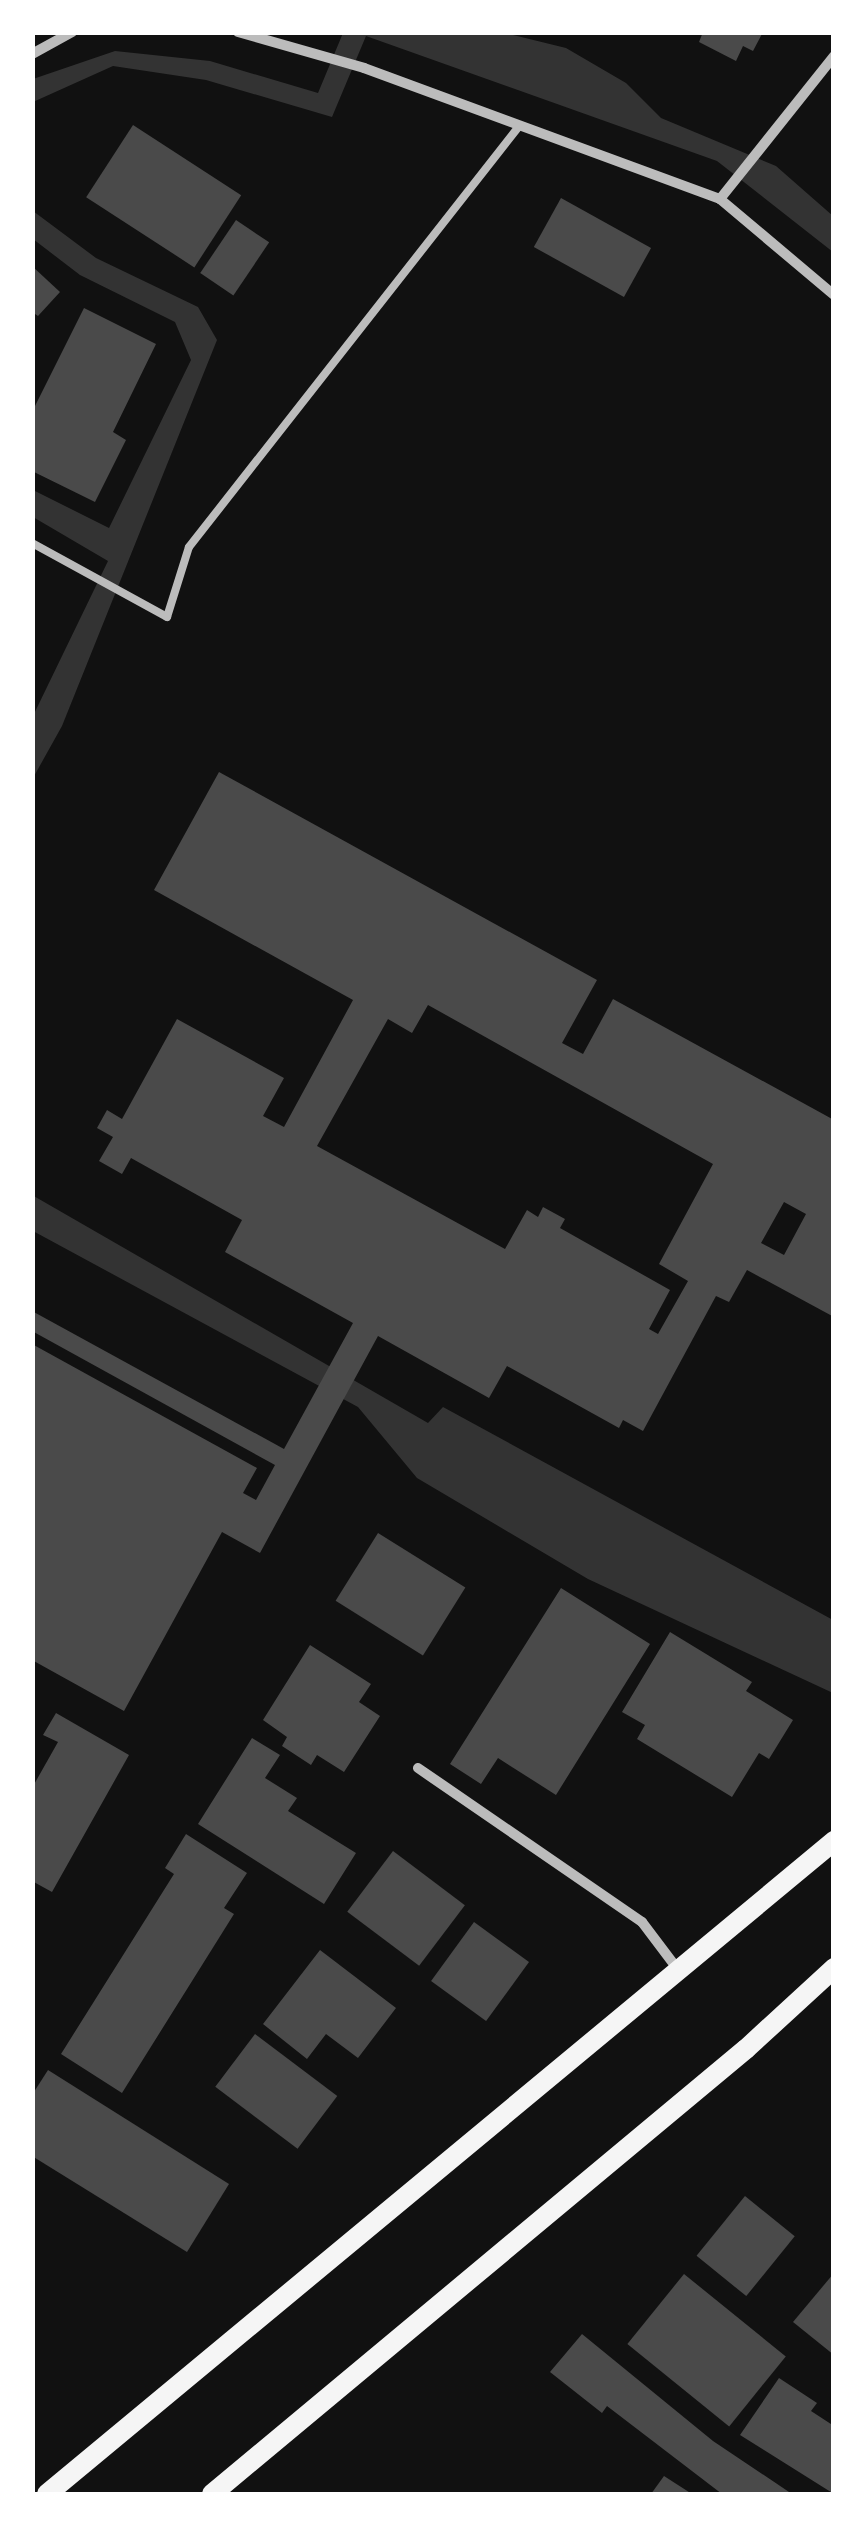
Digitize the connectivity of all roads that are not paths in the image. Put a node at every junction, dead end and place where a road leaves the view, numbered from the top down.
1 (72, 32) edge
2 (238, 32) edge
3 (32, 54) edge
4 (834, 56) edge
5 (520, 125) junction
6 (720, 200) junction
7 (834, 296) edge
8 (32, 543) edge
9 (418, 1768) dead end
10 (834, 1841) edge
11 (834, 1968) edge
12 (679, 1972) junction
13 (47, 2494) edge
14 (212, 2494) edge

1 - 3 street
2 - 5 street
4 - 6 street
5 - 6 street
5 - 8 lane
6 - 7 street
9 - 12 street
10 - 12 main road
11 - 14 main road
12 - 13 main road

